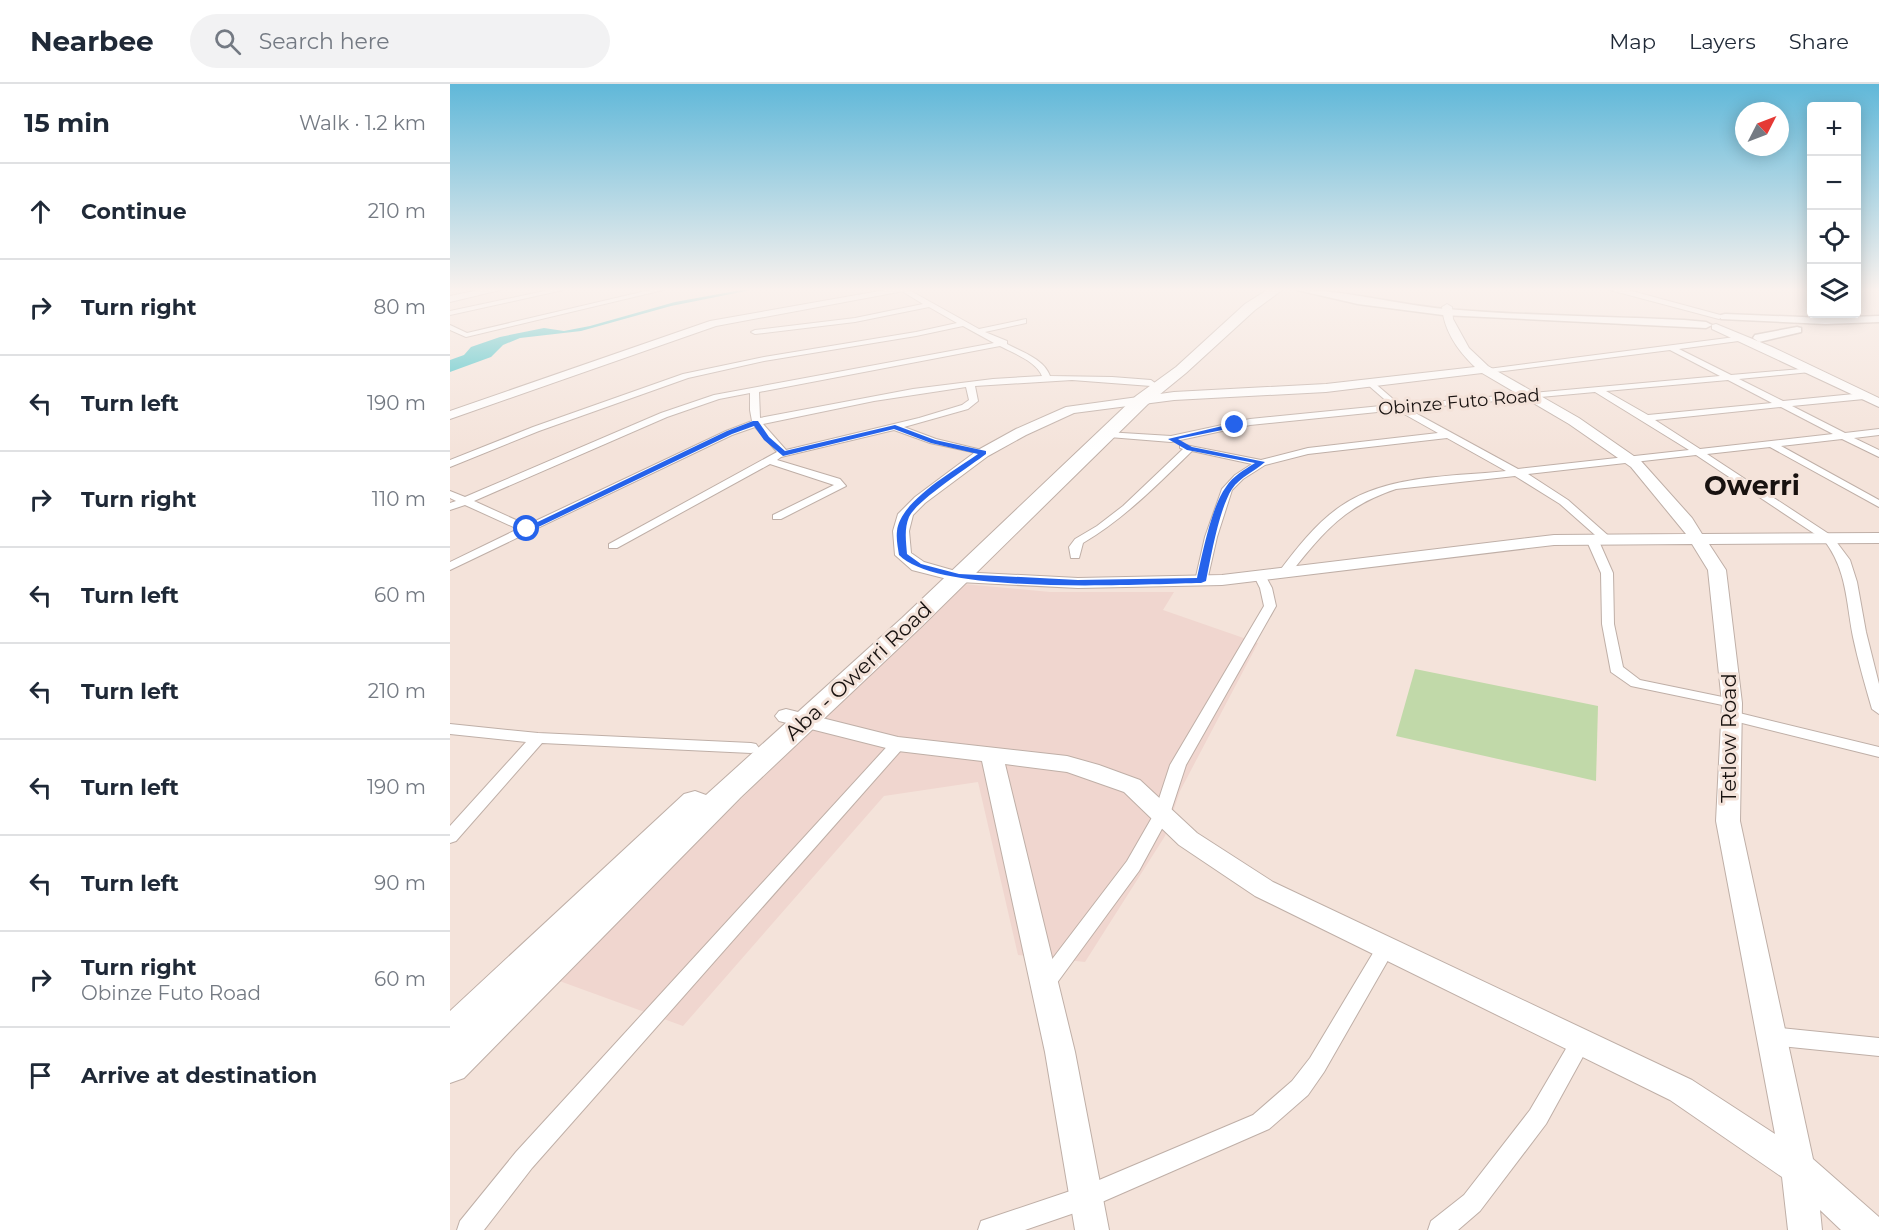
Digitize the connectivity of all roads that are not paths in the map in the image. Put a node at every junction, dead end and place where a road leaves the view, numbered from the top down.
1 (647, 343) edge
2 (654, 343) edge
3 (858, 343) edge
4 (1001, 343) edge
5 (1004, 343) edge
6 (1196, 343) edge
7 (1210, 343) edge
8 (1462, 343) edge
9 (1699, 343) edge
10 (1754, 343) edge
11 (1771, 343) edge
12 (1670, 347) junction
13 (1486, 370) junction
14 (1810, 370) junction
15 (1726, 377) junction
16 (1047, 378) junction
17 (1371, 383) junction
18 (970, 384) junction
19 (755, 389) junction
20 (1596, 389) junction
21 (1146, 392) junction
22 (1188, 394) junction
23 (1879, 395) edge
24 (1532, 396) junction
25 (1864, 396) junction
26 (1879, 403) edge
27 (1781, 404) junction
28 (1399, 408) junction
29 (450, 413) edge
30 (1646, 418) junction
31 (756, 423) junction
32 (895, 427) junction
33 (1879, 432) edge
34 (1109, 434) junction
35 (1449, 435) junction
36 (1842, 436) junction
37 (1171, 439) junction
38 (1773, 445) junction
39 (1190, 448) junction
40 (783, 453) junction
41 (983, 453) junction
42 (1699, 453) junction
43 (1879, 454) edge
44 (1630, 459) junction
45 (768, 460) junction
46 (454, 462) edge
47 (1262, 462) junction
48 (450, 470) edge
49 (1516, 471) junction
50 (450, 494) edge
51 (462, 502) junction
52 (1879, 504) edge
53 (450, 507) edge
54 (777, 517) dead end
55 (527, 529) junction
56 (1697, 538) junction
57 (1828, 538) junction
58 (1879, 538) edge
59 (1600, 539) junction
60 (613, 546) dead end
61 (1075, 556) dead end
62 (450, 566) edge
63 (1284, 573) junction
64 (952, 575) junction
65 (1260, 576) junction
66 (1201, 581) junction
67 (1732, 709) junction
68 (1879, 709) edge
69 (794, 718) junction
70 (450, 729) edge
71 (538, 738) junction
72 (898, 744) junction
73 (751, 748) junction
74 (1879, 752) edge
75 (992, 755) junction
76 (1162, 814) junction
77 (450, 837) edge
78 (1386, 948) junction
79 (529, 974) junction
80 (1043, 986) junction
81 (450, 1036) edge
82 (1771, 1036) junction
83 (1581, 1042) junction
84 (1879, 1047) edge
85 (450, 1065) edge
86 (1798, 1168) junction
87 (1086, 1197) junction
88 (469, 1230) edge
89 (990, 1230) edge
90 (1092, 1230) edge
91 (1440, 1230) edge
92 (1805, 1230) edge
93 (1867, 1230) edge

1 - 29 street
2 - 29 street
3 - 46 street
4 - 19 street
5 - 16 street
6 - 21 highway, Aba - Owerri Road
7 - 21 highway, Aba - Owerri Road
8 - 13 street, Tetlow Road
9 - 12 street
10 - 14 street
11 - 23 street
12 - 13 street
12 - 15 street
13 - 17 street
13 - 24 street, Tetlow Road
14 - 15 street, Obinze Futo Road
14 - 25 street
15 - 20 street, Obinze Futo Road
15 - 27 street
16 - 18 street
16 - 21 street
17 - 22 street
17 - 28 street
18 - 31 street
18 - 32 street
19 - 31 street
19 - 51 street
20 - 24 street, Obinze Futo Road
20 - 30 street
21 - 22 street
21 - 22 street
21 - 34 highway, Aba - Owerri Road
21 - 41 street
21 - 64 highway, Aba - Owerri Road
24 - 28 street, Obinze Futo Road
24 - 44 street, Tetlow Road
25 - 26 street
25 - 27 street
27 - 30 street
27 - 36 street
28 - 35 street
28 - 37 street, Obinze Futo Road
30 - 42 street
31 - 40 street
31 - 55 street
32 - 40 street
32 - 41 street
33 - 36 street
34 - 37 street, Obinze Futo Road
34 - 64 highway, Aba - Owerri Road
35 - 47 street
35 - 49 street
36 - 38 street
36 - 43 street
37 - 39 street
38 - 42 street
38 - 52 street
39 - 47 street
39 - 61 street
40 - 45 street
41 - 64 street
42 - 44 street
42 - 57 street
44 - 49 street
44 - 56 street, Tetlow Road
45 - 54 street
45 - 60 street
46 - 48 street
47 - 66 street
49 - 59 street
49 - 63 street
50 - 51 street
51 - 53 street
51 - 55 street
55 - 62 street
56 - 57 street
56 - 59 street
56 - 67 street, Tetlow Road
57 - 58 street
57 - 68 street
59 - 63 street
59 - 67 street
63 - 65 street
64 - 66 street
64 - 69 highway, Aba - Owerri Road
65 - 66 street
65 - 76 street
67 - 74 street
67 - 82 street, Tetlow Road
69 - 72 street
69 - 73 highway, Aba - Owerri Road
69 - 79 highway, Aba - Owerri Road
70 - 71 street
71 - 73 street
71 - 77 street
72 - 75 street
72 - 88 street
73 - 79 highway, Aba - Owerri Road
75 - 76 street
75 - 80 street
76 - 78 street
76 - 80 street
78 - 83 street
78 - 87 street
79 - 81 highway, Aba - Owerri Road
79 - 85 highway, Aba - Owerri Road
80 - 87 street
82 - 84 street
82 - 86 street, Tetlow Road
83 - 86 street
83 - 91 street
86 - 92 street, Tetlow Road
86 - 93 street
87 - 89 street
87 - 90 street

